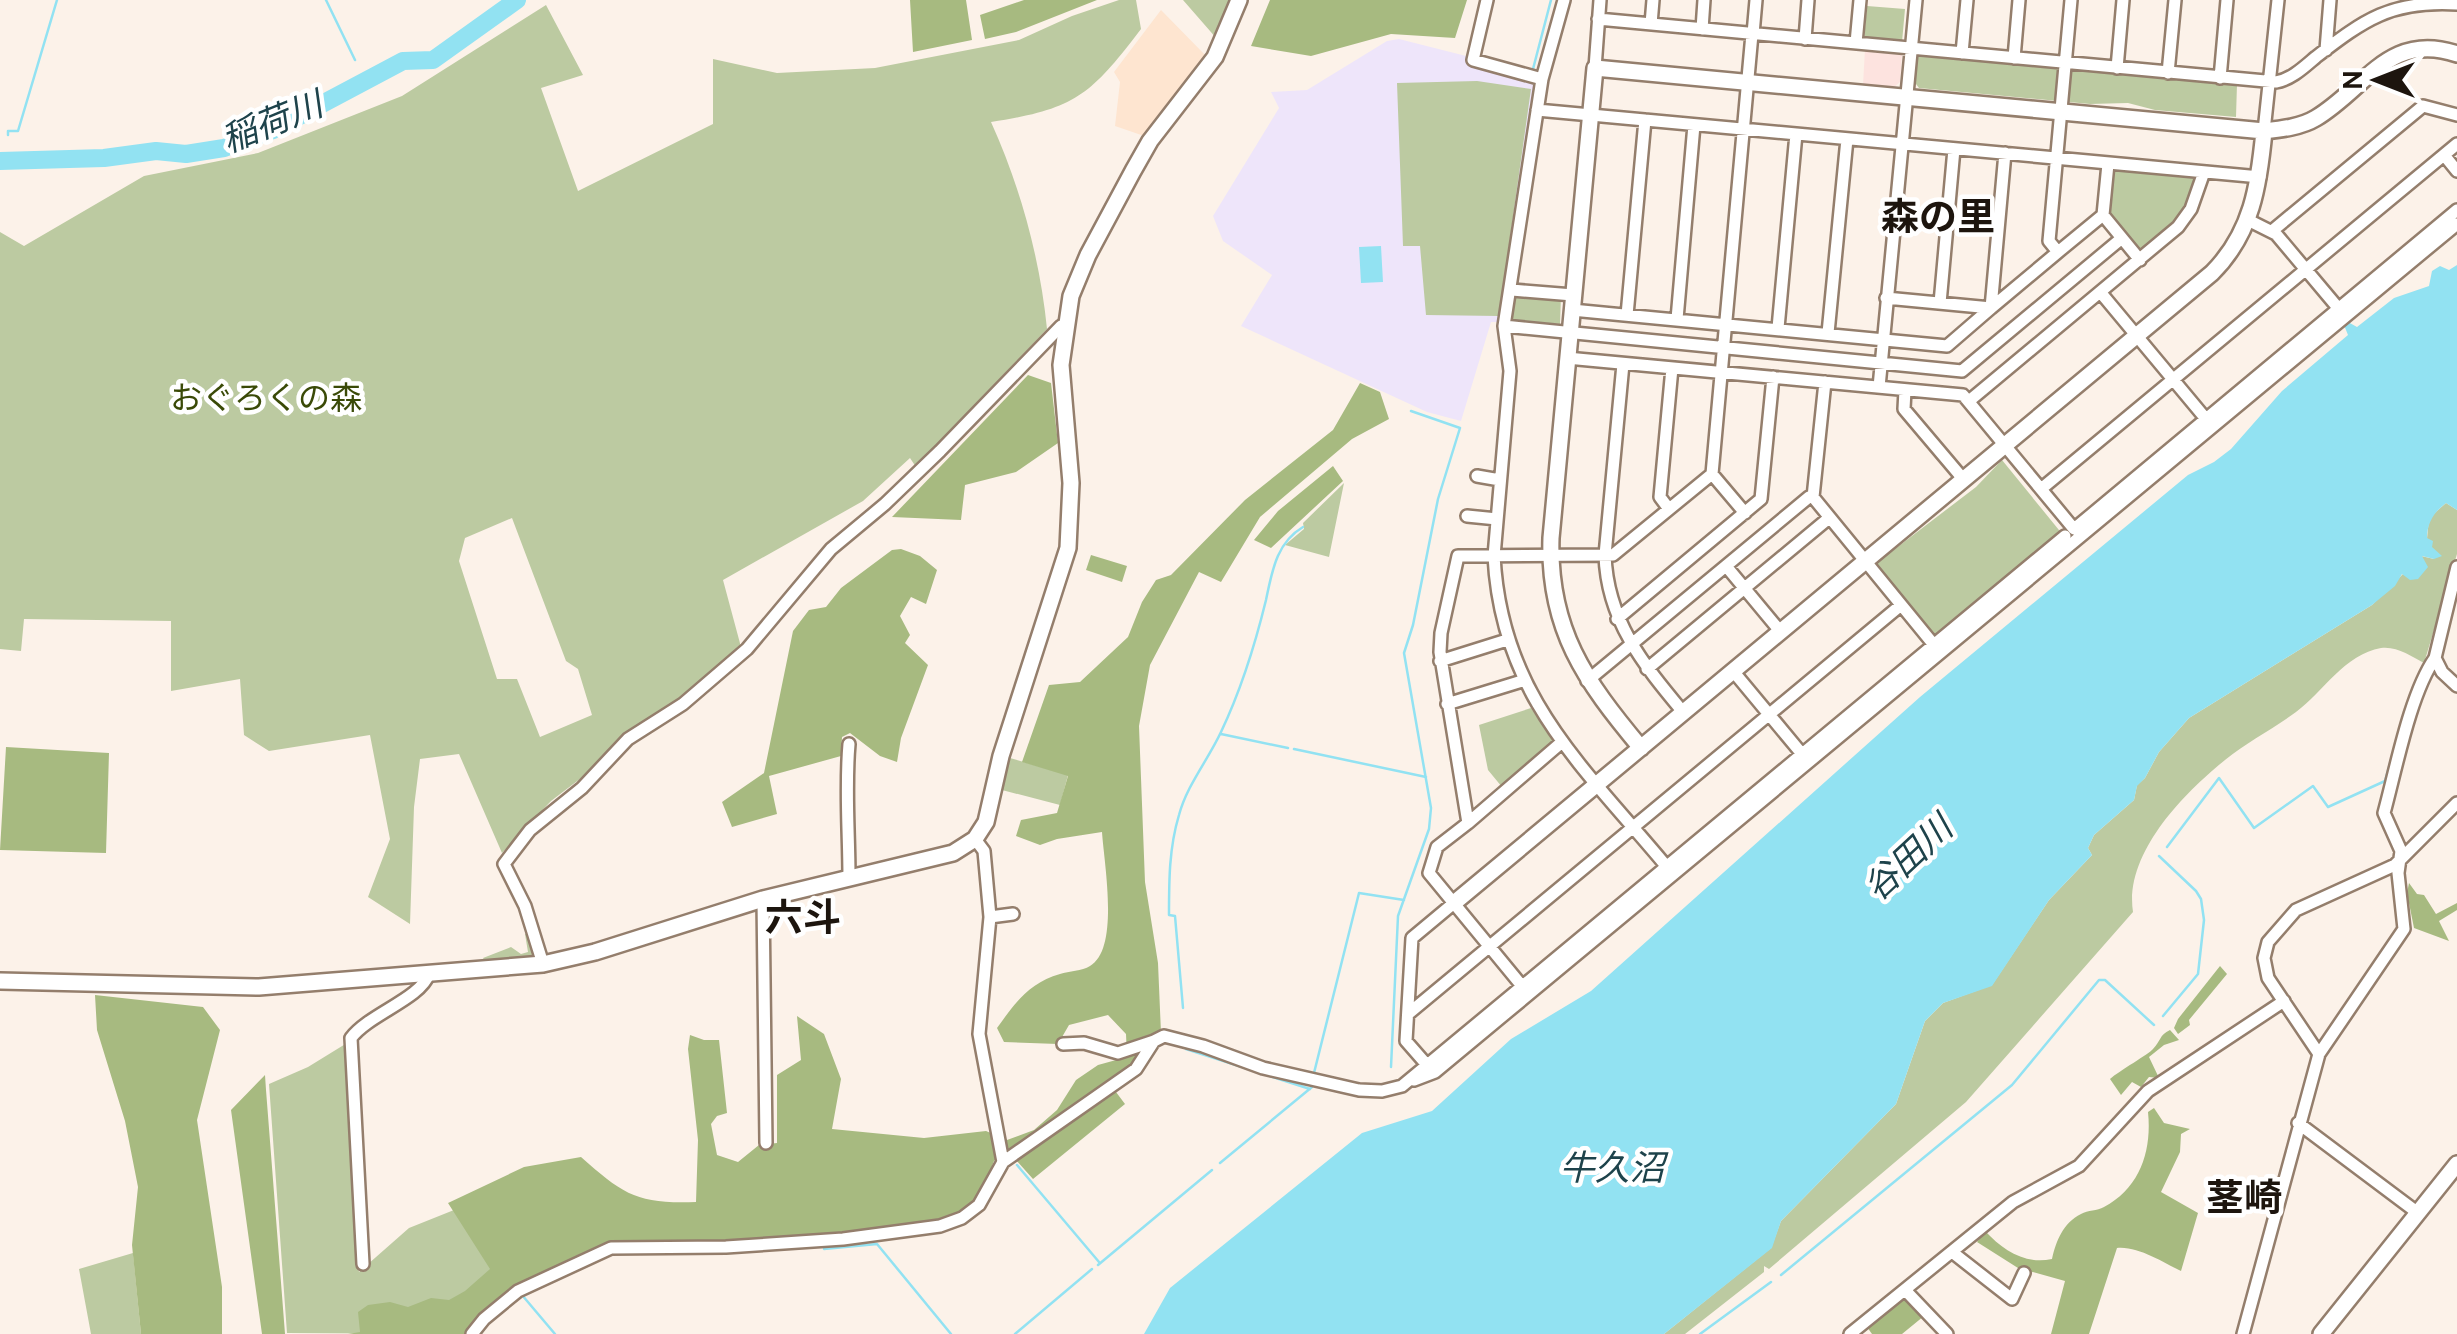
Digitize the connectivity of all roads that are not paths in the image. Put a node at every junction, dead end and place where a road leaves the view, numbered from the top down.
1 (1239, 0) edge
2 (1488, 0) edge
3 (1564, 0) edge
4 (1600, 0) edge
5 (1653, 0) edge
6 (1704, 0) edge
7 (1756, 0) edge
8 (1808, 0) edge
9 (1860, 0) edge
10 (1916, 0) edge
11 (1967, 0) edge
12 (2020, 0) edge
13 (2071, 0) edge
14 (2123, 0) edge
15 (2175, 0) edge
16 (2227, 0) edge
17 (2278, 0) edge
18 (2330, 0) edge
19 (2433, 0) edge
20 (2457, 4) edge
21 (2381, 5) edge
22 (1598, 19) junction
23 (1651, 24) junction
24 (1702, 29) junction
25 (1753, 34) junction
26 (1804, 38) junction
27 (1856, 43) junction
28 (1912, 48) junction
29 (2326, 50) junction
30 (1962, 54) junction
31 (2457, 54) edge
32 (2014, 58) junction
33 (2065, 63) junction
34 (1594, 68) junction
35 (2117, 68) junction
36 (2168, 73) junction
37 (2220, 78) junction
38 (1542, 79) junction
39 (1749, 82) junction
40 (2269, 82) junction
41 (1906, 96) junction
42 (1536, 110) junction
43 (2061, 111) junction
44 (1590, 115) junction
45 (2457, 115) edge
46 (1645, 120) junction
47 (1694, 125) junction
48 (1744, 130) junction
49 (2264, 130) junction
50 (1796, 134) junction
51 (1847, 139) junction
52 (1900, 143) junction
53 (2457, 144) edge
54 (1954, 148) junction
55 (2005, 154) junction
56 (2444, 154) junction
57 (2057, 158) junction
58 (2108, 164) junction
59 (2457, 171) edge
60 (2204, 172) junction
61 (2260, 176) junction
62 (2457, 210) edge
63 (2103, 215) junction
64 (2248, 220) junction
65 (2457, 224) edge
66 (2272, 230) junction
67 (2122, 238) junction
68 (2058, 252) junction
69 (2140, 260) junction
70 (2306, 269) junction
71 (1512, 290) junction
72 (2101, 293) junction
73 (1886, 298) junction
74 (1573, 302) junction
75 (1940, 304) junction
76 (1991, 308) junction
77 (2338, 309) junction
78 (1627, 315) junction
79 (1677, 320) junction
80 (1726, 324) junction
81 (1061, 326) dead end
82 (1504, 326) junction
83 (1778, 328) junction
84 (1828, 333) junction
85 (1570, 334) junction
86 (2137, 336) junction
87 (1882, 339) junction
88 (1724, 348) junction
89 (1568, 358) junction
90 (1880, 363) junction
91 (1623, 364) junction
92 (1672, 368) junction
93 (1721, 373) junction
94 (1773, 377) junction
95 (2173, 378) junction
96 (1825, 382) junction
97 (1880, 387) junction
98 (1905, 390) junction
99 (1969, 402) junction
100 (2206, 419) junction
101 (2005, 446) junction
102 (1712, 474) junction
103 (1477, 476) dead end
104 (1500, 480) junction
105 (1964, 480) junction
106 (2040, 488) junction
107 (1813, 498) junction
108 (1669, 508) junction
109 (1744, 514) junction
110 (1466, 516) dead end
111 (1829, 518) junction
112 (1497, 519) junction
113 (2065, 536) dead end
114 (1605, 555) junction
115 (1494, 556) junction
116 (1550, 556) junction
117 (1865, 561) junction
118 (1726, 566) junction
119 (2457, 568) edge
120 (1744, 588) junction
121 (1901, 605) junction
122 (1618, 620) junction
123 (1780, 631) junction
124 (1507, 640) junction
125 (1934, 645) junction
126 (1630, 646) junction
127 (2435, 658) junction
128 (1440, 661) junction
129 (1647, 669) junction
130 (1733, 670) junction
131 (1522, 681) junction
132 (1587, 681) junction
133 (2457, 686) edge
134 (1447, 704) junction
135 (1683, 712) junction
136 (1769, 714) junction
137 (1562, 742) junction
138 (849, 744) dead end
139 (1641, 748) junction
140 (1802, 754) junction
141 (1597, 784) junction
142 (2453, 806) edge
143 (1468, 823) junction
144 (2457, 824) edge
145 (1634, 827) junction
146 (976, 839) junction
147 (2400, 861) junction
148 (1667, 866) junction
149 (849, 878) junction
150 (763, 899) junction
151 (1454, 904) junction
152 (1013, 914) dead end
153 (990, 916) junction
154 (1489, 946) junction
155 (542, 964) junction
156 (429, 974) junction
157 (0, 981) edge
158 (1522, 986) junction
159 (2284, 1002) junction
160 (1408, 1014) junction
161 (1154, 1040) junction
162 (1063, 1044) dead end
163 (2319, 1054) junction
164 (1427, 1066) junction
165 (1410, 1080) junction
166 (2298, 1122) junction
167 (766, 1143) dead end
168 (1003, 1162) junction
169 (2457, 1164) edge
170 (2418, 1213) junction
171 (1952, 1252) junction
172 (363, 1264) dead end
173 (2024, 1274) dead end
174 (1906, 1291) junction
175 (472, 1334) edge
176 (1850, 1334) edge
177 (1946, 1334) edge
178 (2244, 1334) edge
179 (2321, 1334) edge

1 - 146 street
2 - 38 street
3 - 38 street
4 - 22 street
5 - 23 street
6 - 24 street
7 - 25 street
8 - 26 street
9 - 27 street
10 - 28 street
11 - 30 street
12 - 32 street
13 - 33 street
14 - 35 street
15 - 36 street
16 - 37 street
17 - 40 street
18 - 29 street
19 - 20 street
19 - 21 street
21 - 29 street
22 - 23 street
22 - 34 street
23 - 24 street
24 - 25 street
25 - 26 street
25 - 39 street
26 - 27 street
27 - 28 street
28 - 30 street
28 - 41 street
29 - 40 street
30 - 32 street
31 - 49 street
32 - 33 street
33 - 35 street
33 - 43 street
34 - 39 street
34 - 44 street
35 - 36 street
36 - 37 street
37 - 40 street
38 - 42 street
39 - 41 street
39 - 48 street
40 - 49 street
41 - 43 street
41 - 52 street
42 - 44 street
42 - 71 street
43 - 49 street
43 - 57 street
44 - 46 street
44 - 74 street
45 - 66 street
46 - 47 street
46 - 78 street
47 - 48 street
47 - 79 street
48 - 50 street
48 - 80 street
49 - 61 street
50 - 51 street
50 - 83 street
51 - 52 street
51 - 84 street
52 - 54 street
52 - 73 street
53 - 56 street
54 - 55 street
54 - 75 street
55 - 57 street
55 - 76 street
56 - 59 street
56 - 70 street
57 - 58 street
57 - 68 street
58 - 60 street
58 - 63 street
60 - 61 street
60 - 69 street
61 - 64 street
62 - 77 street
63 - 67 street
63 - 68 street
64 - 66 street
64 - 86 street
65 - 165 street
66 - 70 street
67 - 69 street
67 - 90 street
68 - 76 street
69 - 72 street
70 - 77 street
70 - 95 street
71 - 74 street
71 - 82 street
72 - 86 street
72 - 99 street
73 - 75 street
73 - 87 street
74 - 78 street
74 - 85 street
75 - 76 street
76 - 87 street
77 - 100 street
78 - 79 street
79 - 80 street
80 - 83 street
80 - 88 street
81 - 155 street
82 - 85 street
82 - 104 street
83 - 84 street
84 - 87 street
85 - 88 street
85 - 89 street
86 - 95 street
86 - 101 street
87 - 90 street
88 - 90 street
88 - 93 street
89 - 91 street
89 - 116 street
90 - 97 street
91 - 92 street
91 - 114 street
92 - 93 street
92 - 108 street
93 - 94 street
93 - 102 street
94 - 96 street
94 - 109 street
95 - 100 street
95 - 106 street
96 - 97 street
96 - 107 street
97 - 98 street
98 - 99 street
98 - 105 street
99 - 101 street
100 - 106 street
101 - 105 street
101 - 106 street
102 - 108 street
102 - 109 street
103 - 104 street
104 - 112 street
105 - 117 street
107 - 111 street
107 - 118 street
108 - 114 street
109 - 122 street
110 - 112 street
111 - 117 street
111 - 120 street
112 - 115 street
113 - 125 street
114 - 116 street
114 - 122 street
115 - 116 street
115 - 124 street
115 - 128 street
116 - 132 street
117 - 121 street
117 - 123 street
118 - 120 street
118 - 126 street
119 - 127 street
120 - 123 street
120 - 129 street
121 - 125 street
121 - 136 street
122 - 126 street
123 - 130 street
124 - 128 street
124 - 131 street
125 - 140 street
126 - 129 street
126 - 132 street
127 - 133 street
127 - 147 street
128 - 134 street
129 - 135 street
130 - 135 street
130 - 136 street
131 - 134 street
131 - 137 street
132 - 139 street
134 - 143 street
135 - 139 street
136 - 140 street
136 - 145 street
137 - 141 street
137 - 143 street
138 - 149 street
139 - 141 street
140 - 148 street
141 - 145 street
141 - 151 street
142 - 144 street
142 - 147 street
143 - 151 street
145 - 148 street
145 - 154 street
146 - 149 street
146 - 153 street
147 - 159 street
147 - 163 street
148 - 158 street
149 - 150 street
150 - 155 street
150 - 167 street
151 - 154 street
151 - 160 street
152 - 153 street
153 - 168 street
154 - 158 street
154 - 160 street
155 - 156 street
156 - 157 street
156 - 172 street
158 - 164 street
159 - 163 street
159 - 171 street
160 - 164 street
161 - 162 street
161 - 165 street
161 - 168 street
163 - 166 street
164 - 165 street
166 - 170 street
166 - 178 street
168 - 175 street
169 - 170 street
170 - 179 street
171 - 173 street
171 - 174 street
174 - 176 street
174 - 177 street

